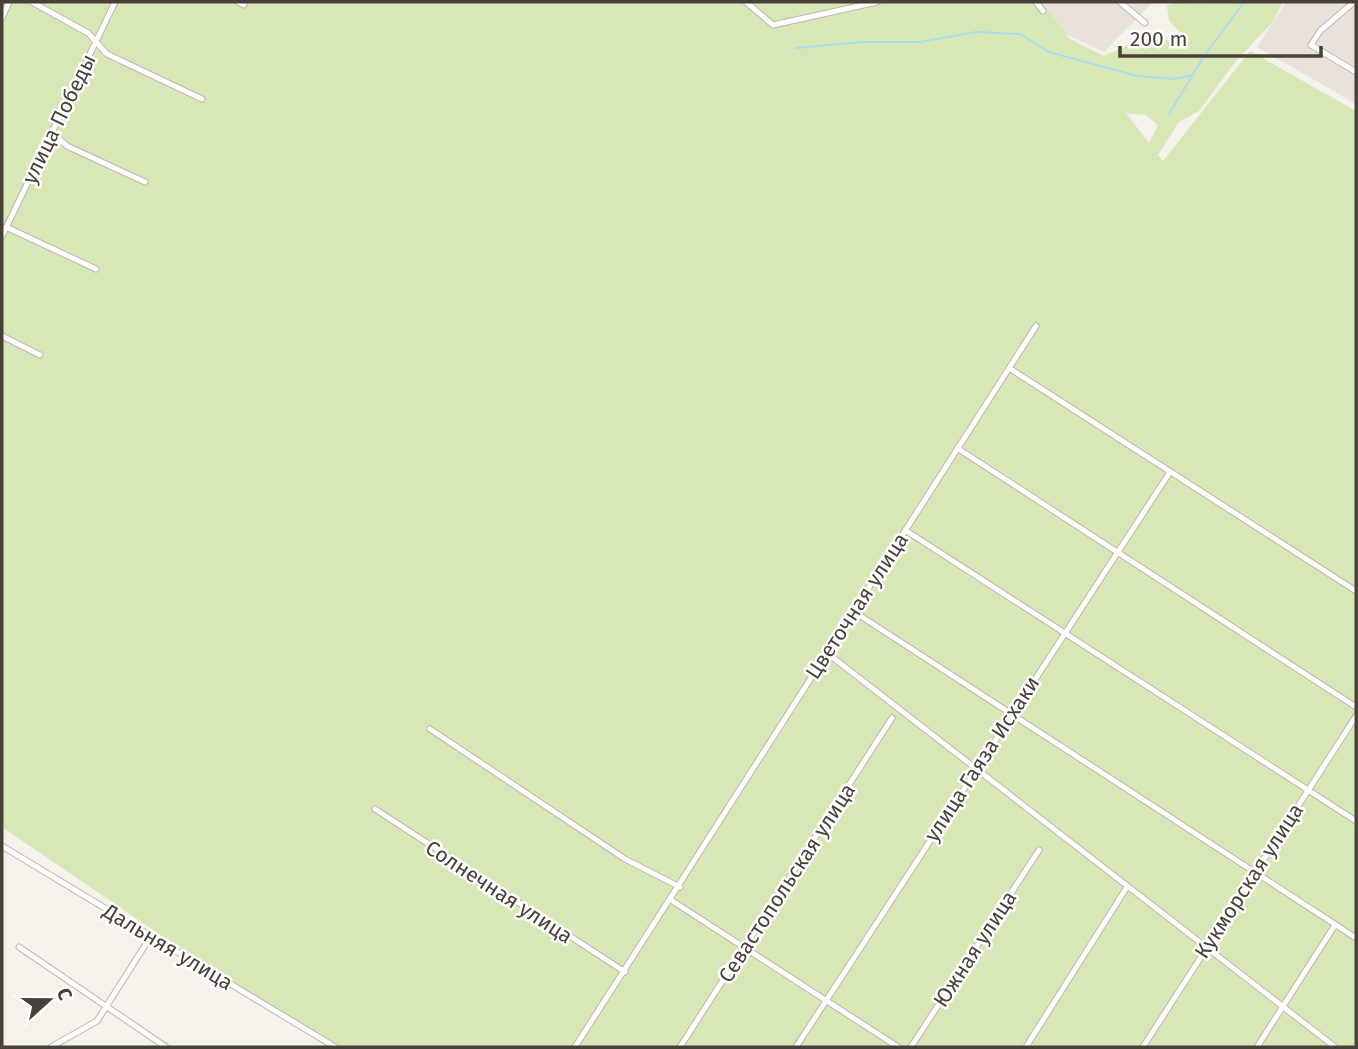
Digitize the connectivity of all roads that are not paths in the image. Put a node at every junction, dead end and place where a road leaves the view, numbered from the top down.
1 (9, 2) edge
2 (32, 2) edge
3 (115, 2) edge
4 (746, 2) edge
5 (877, 2) edge
6 (1035, 2) edge
7 (1120, 2) edge
8 (1354, 2) edge
9 (1042, 11) dead end
10 (2, 18) edge
11 (1145, 23) dead end
12 (96, 43) junction
13 (1356, 72) edge
14 (202, 99) dead end
15 (52, 133) junction
16 (145, 182) dead end
17 (6, 228) junction
18 (2, 236) edge
19 (96, 269) dead end
20 (1036, 326) dead end
21 (2, 336) edge
22 (40, 355) dead end
23 (1009, 368) junction
24 (957, 448) junction
25 (1170, 472) junction
26 (905, 530) junction
27 (1117, 553) junction
28 (1356, 591) edge
29 (853, 611) junction
30 (1064, 633) junction
31 (827, 653) junction
32 (1356, 707) edge
33 (1011, 714) junction
34 (1356, 716) edge
35 (892, 718) dead end
36 (430, 729) dead end
37 (976, 768) junction
38 (1309, 790) junction
39 (375, 809) dead end
40 (1356, 821) edge
41 (2, 846) edge
42 (1038, 850) dead end
43 (1255, 872) junction
44 (680, 887) junction
45 (1127, 887) junction
46 (671, 901) junction
47 (1335, 925) junction
48 (151, 936) junction
49 (1356, 938) edge
50 (19, 947) dead end
51 (746, 948) junction
52 (1206, 948) junction
53 (625, 972) junction
54 (827, 1000) junction
55 (105, 1006) junction
56 (1283, 1007) junction
57 (321, 1039) junction
58 (51, 1047) edge
59 (166, 1047) edge
60 (316, 1047) edge
61 (335, 1047) edge
62 (576, 1047) edge
63 (681, 1047) edge
64 (796, 1047) edge
65 (898, 1047) edge
66 (911, 1047) edge
67 (1026, 1047) edge
68 (1143, 1047) edge
69 (1257, 1047) edge
70 (1335, 1047) edge

1 - 10 street
2 - 12 street
3 - 12 street, улица Победы
4 - 5 street
6 - 9 street
7 - 11 street
8 - 13 street
12 - 14 street
12 - 15 street, улица Победы
15 - 16 street
15 - 17 street, улица Победы
17 - 18 street, улица Победы
17 - 19 street
20 - 23 street, Цветочная улица
21 - 22 street
23 - 24 street, Цветочная улица
23 - 25 street
24 - 26 street, Цветочная улица
24 - 27 street
25 - 27 street, улица Гаяза Исхаки
25 - 28 street
26 - 29 street, Цветочная улица
26 - 30 street
27 - 30 street, улица Гаяза Исхаки
27 - 32 street
29 - 31 street, Цветочная улица
29 - 33 street
30 - 33 street, улица Гаяза Исхаки
30 - 38 street
31 - 37 street
31 - 44 street, Цветочная улица
33 - 37 street, улица Гаяза Исхаки
33 - 43 street
34 - 38 street, Кукморская улица
35 - 51 street, Севастопольская улица
36 - 44 street
37 - 45 street
37 - 54 street, улица Гаяза Исхаки
38 - 40 street
38 - 43 street, Кукморская улица
39 - 53 street, Солнечная улица
41 - 48 street, Дальняя улица
42 - 66 street, Южная улица
43 - 47 street
43 - 52 street, Кукморская улица
44 - 46 street, Цветочная улица
45 - 52 street
45 - 67 street
46 - 51 street
46 - 53 street, Цветочная улица
47 - 49 street
47 - 56 street
48 - 55 street
48 - 57 street, Дальняя улица
50 - 55 street
51 - 54 street
51 - 63 street, Севастопольская улица
52 - 56 street
52 - 68 street, Кукморская улица
53 - 62 street, Цветочная улица
54 - 64 street, улица Гаяза Исхаки
54 - 65 street
55 - 58 street
55 - 59 street
56 - 69 street
56 - 70 street
57 - 60 street
57 - 61 street, Дальняя улица

